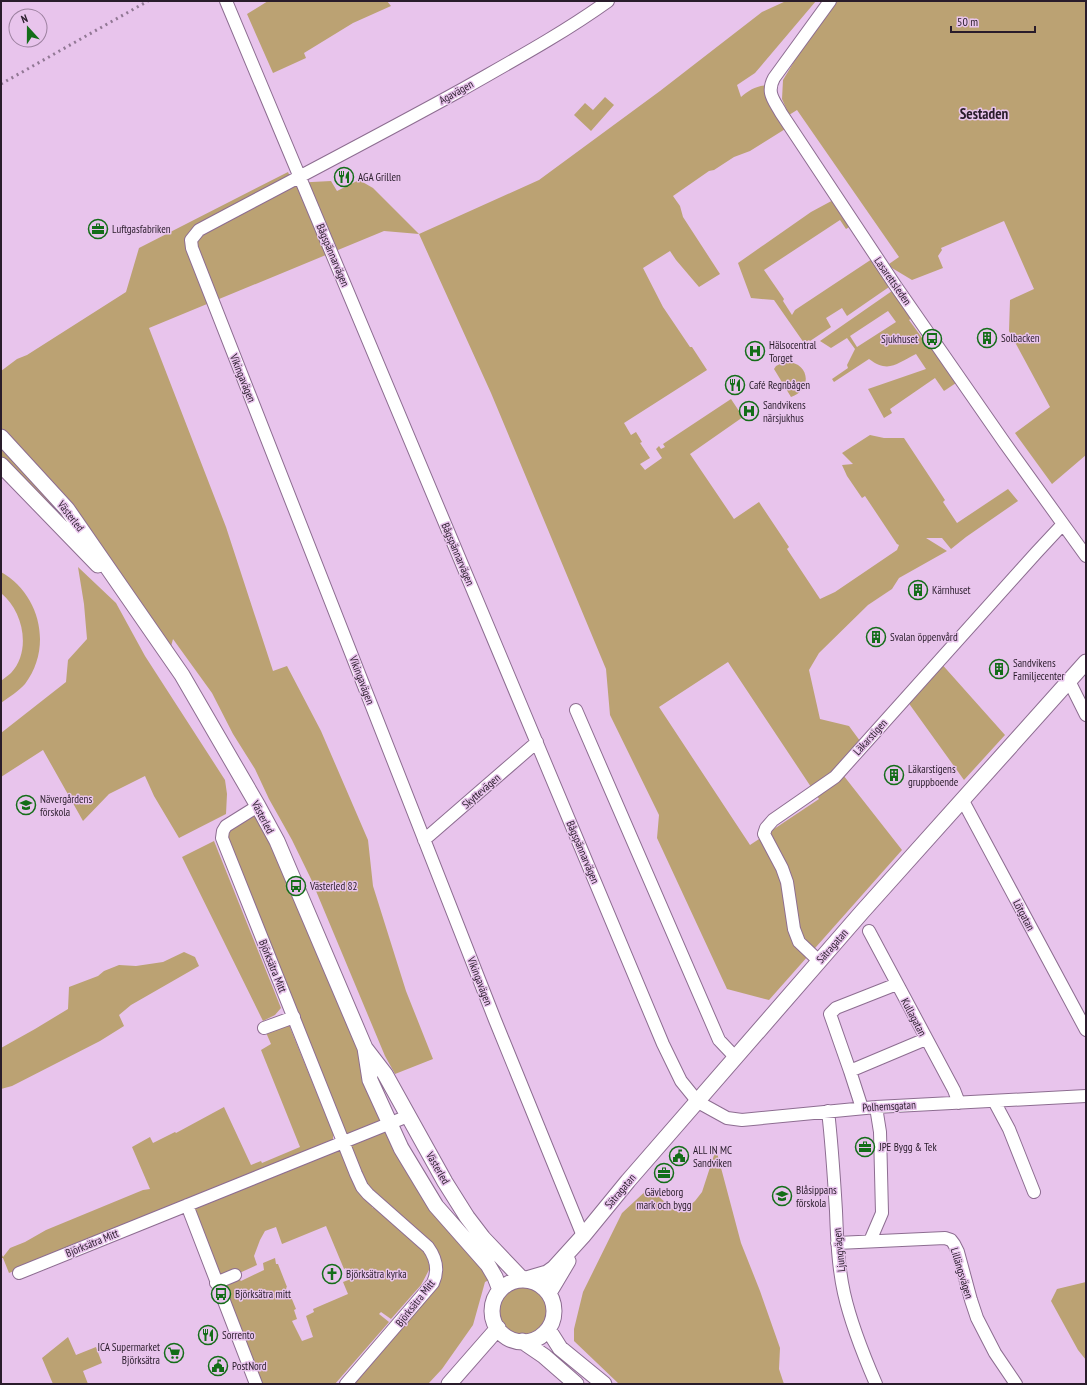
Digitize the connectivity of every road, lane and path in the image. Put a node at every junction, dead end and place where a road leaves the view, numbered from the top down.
1 (226, 1) edge
2 (608, 1) edge
3 (830, 1) edge
4 (300, 176) junction
5 (1, 437) edge
6 (1, 465) edge
7 (1063, 524) junction
8 (1086, 556) edge
9 (131, 601) junction
10 (1086, 662) edge
11 (1069, 681) junction
12 (576, 710) dead end
13 (1086, 715) edge
14 (537, 742) junction
15 (962, 799) junction
16 (258, 806) junction
17 (424, 840) junction
18 (869, 931) dead end
19 (819, 961) junction
20 (897, 984) junction
21 (294, 1017) junction
22 (264, 1028) dead end
23 (1086, 1030) edge
24 (926, 1039) junction
25 (365, 1048) junction
26 (736, 1058) junction
27 (850, 1071) junction
28 (1086, 1096) edge
29 (994, 1101) junction
30 (698, 1102) junction
31 (958, 1103) junction
32 (876, 1106) junction
33 (862, 1108) junction
34 (828, 1111) junction
35 (408, 1116) junction
36 (390, 1123) junction
37 (343, 1142) junction
38 (1034, 1192) dead end
39 (187, 1205) junction
40 (584, 1236) junction
41 (870, 1241) junction
42 (837, 1243) junction
43 (19, 1273) dead end
44 (235, 1275) dead end
45 (523, 1280) junction
46 (216, 1282) junction
47 (500, 1290) junction
48 (548, 1293) junction
49 (496, 1323) junction
50 (548, 1328) junction
51 (522, 1341) junction
52 (451, 1382) edge
53 (256, 1384) edge
54 (346, 1384) edge
55 (576, 1384) edge
56 (604, 1384) edge
57 (876, 1384) edge
58 (1016, 1384) edge

1 - 4 street, Bågspännarvägen
2 - 4 street, Agavägen
3 - 7 street, Lasarettsleden
4 - 14 street, Bågspännarvägen
4 - 17 street, Vikingavägen
5 - 9 street, Västerled
6 - 9 street, Västerled
7 - 8 street, Lasarettsleden
7 - 19 street, Läkarstigen
9 - 16 street, Västerled
10 - 11 street, Sätragatan
11 - 13 street
11 - 15 street, Sätragatan
12 - 26 street
14 - 17 street, Skyttevägen
14 - 30 street, Bågspännarvägen
15 - 19 street, Sätragatan
15 - 23 street, Lötgatan
16 - 21 street, Björksätra Mitt
16 - 25 street, Västerled
17 - 40 street, Vikingavägen
18 - 20 street, Kullagatan
19 - 26 street, Sätragatan
20 - 24 street, Kullagatan
20 - 27 street
21 - 22 street
21 - 37 street, Björksätra Mitt
24 - 27 street
24 - 31 street, Kullagatan
25 - 35 street, Västerled
25 - 36 street, Västerled
26 - 30 street, Sätragatan
27 - 33 street
28 - 29 street, Polhemsgatan
29 - 31 street, Polhemsgatan
29 - 38 street
30 - 34 street, Polhemsgatan
30 - 40 street, Sätragatan
31 - 32 street, Polhemsgatan
32 - 33 street, Polhemsgatan
32 - 41 street
33 - 34 street, Polhemsgatan
34 - 42 street, Ljungvägen
35 - 36 street, Björksätra Mitt
35 - 45 street, Västerled
36 - 37 street, Björksätra Mitt
36 - 47 street, Västerled
37 - 39 street, Björksätra Mitt
37 - 54 street, Björksätra Mitt
39 - 43 street, Björksätra Mitt
39 - 46 street
40 - 45 street, Sätragatan
40 - 48 street, Sätragatan
41 - 42 street, Lillängsvägen
41 - 58 street, Lillängsvägen
42 - 57 street, Ljungvägen
44 - 46 street
45 - 47 street
45 - 48 street
46 - 53 street
47 - 49 street
48 - 50 street
49 - 51 street
49 - 52 street
50 - 51 street
50 - 56 street
51 - 55 street

